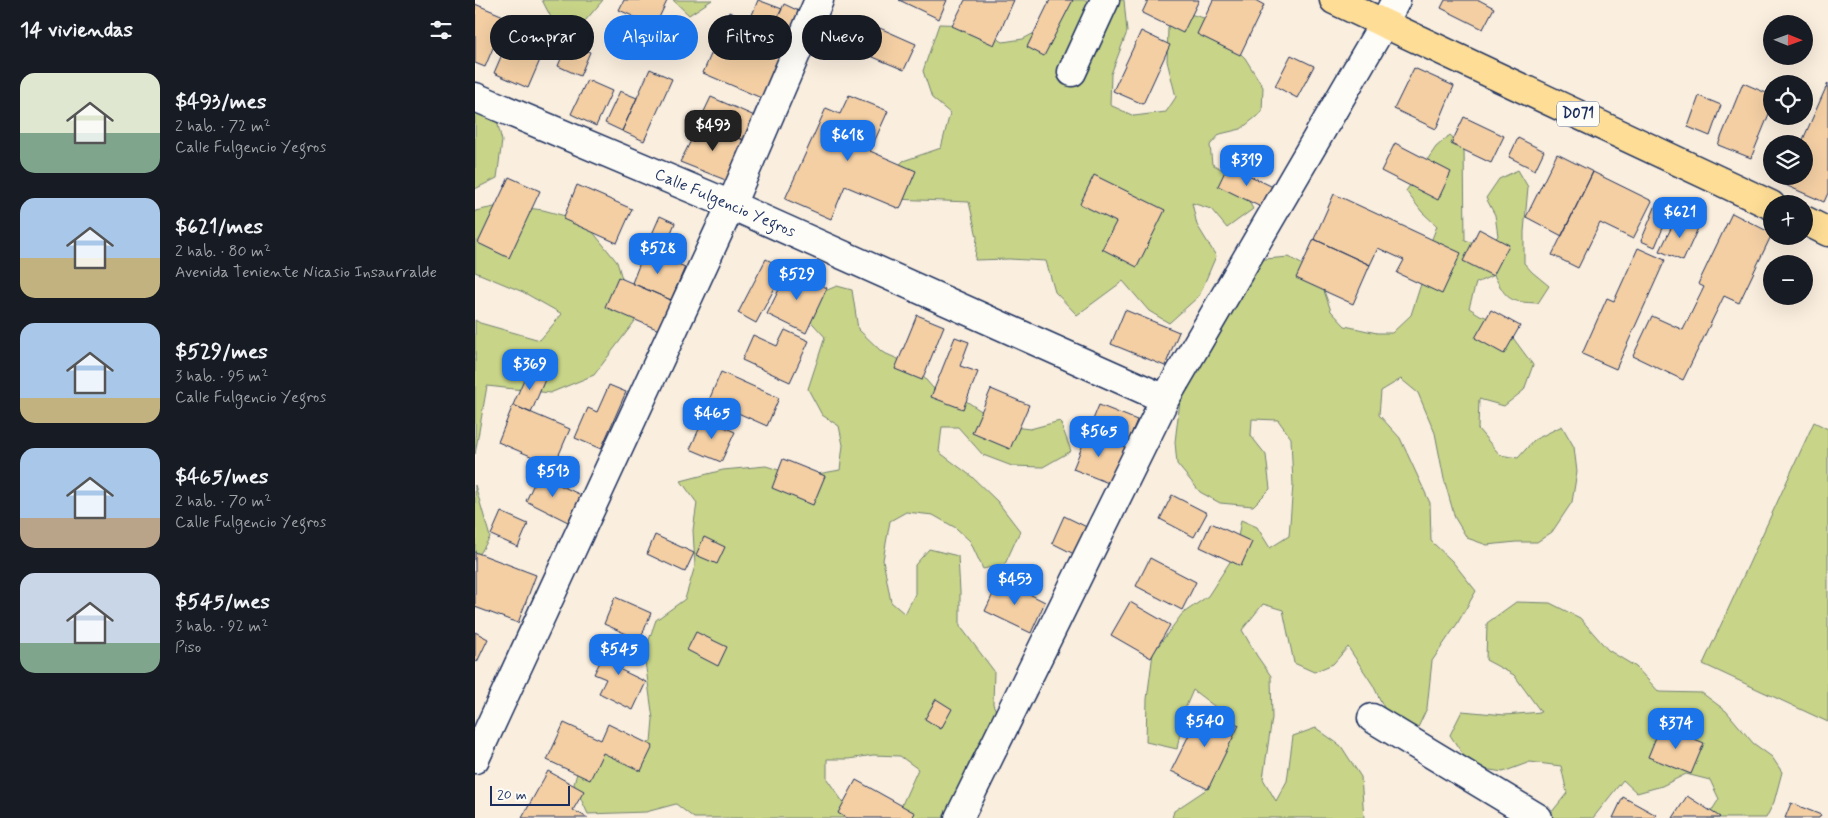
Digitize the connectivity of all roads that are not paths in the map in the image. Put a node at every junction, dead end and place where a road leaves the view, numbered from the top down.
1 (819, 0) edge
2 (1105, 0) edge
3 (1334, 0) edge
4 (1390, 12) edge
5 (1072, 72) dead end
6 (475, 96) edge
7 (1763, 201) edge
8 (731, 205) junction
9 (1813, 224) edge
10 (1828, 232) edge
11 (1165, 398) junction
12 (1372, 718) dead end
13 (475, 759) edge
14 (959, 818) edge
15 (1538, 818) edge

1 - 8 street
2 - 5 street
3 - 4 main road, D071
4 - 7 main road, D071
4 - 11 street
6 - 8 street, Calle Fulgencio Yegros
8 - 11 street, Calle Fulgencio Yegros
8 - 13 street
9 - 10 main road
11 - 14 street
12 - 15 street

